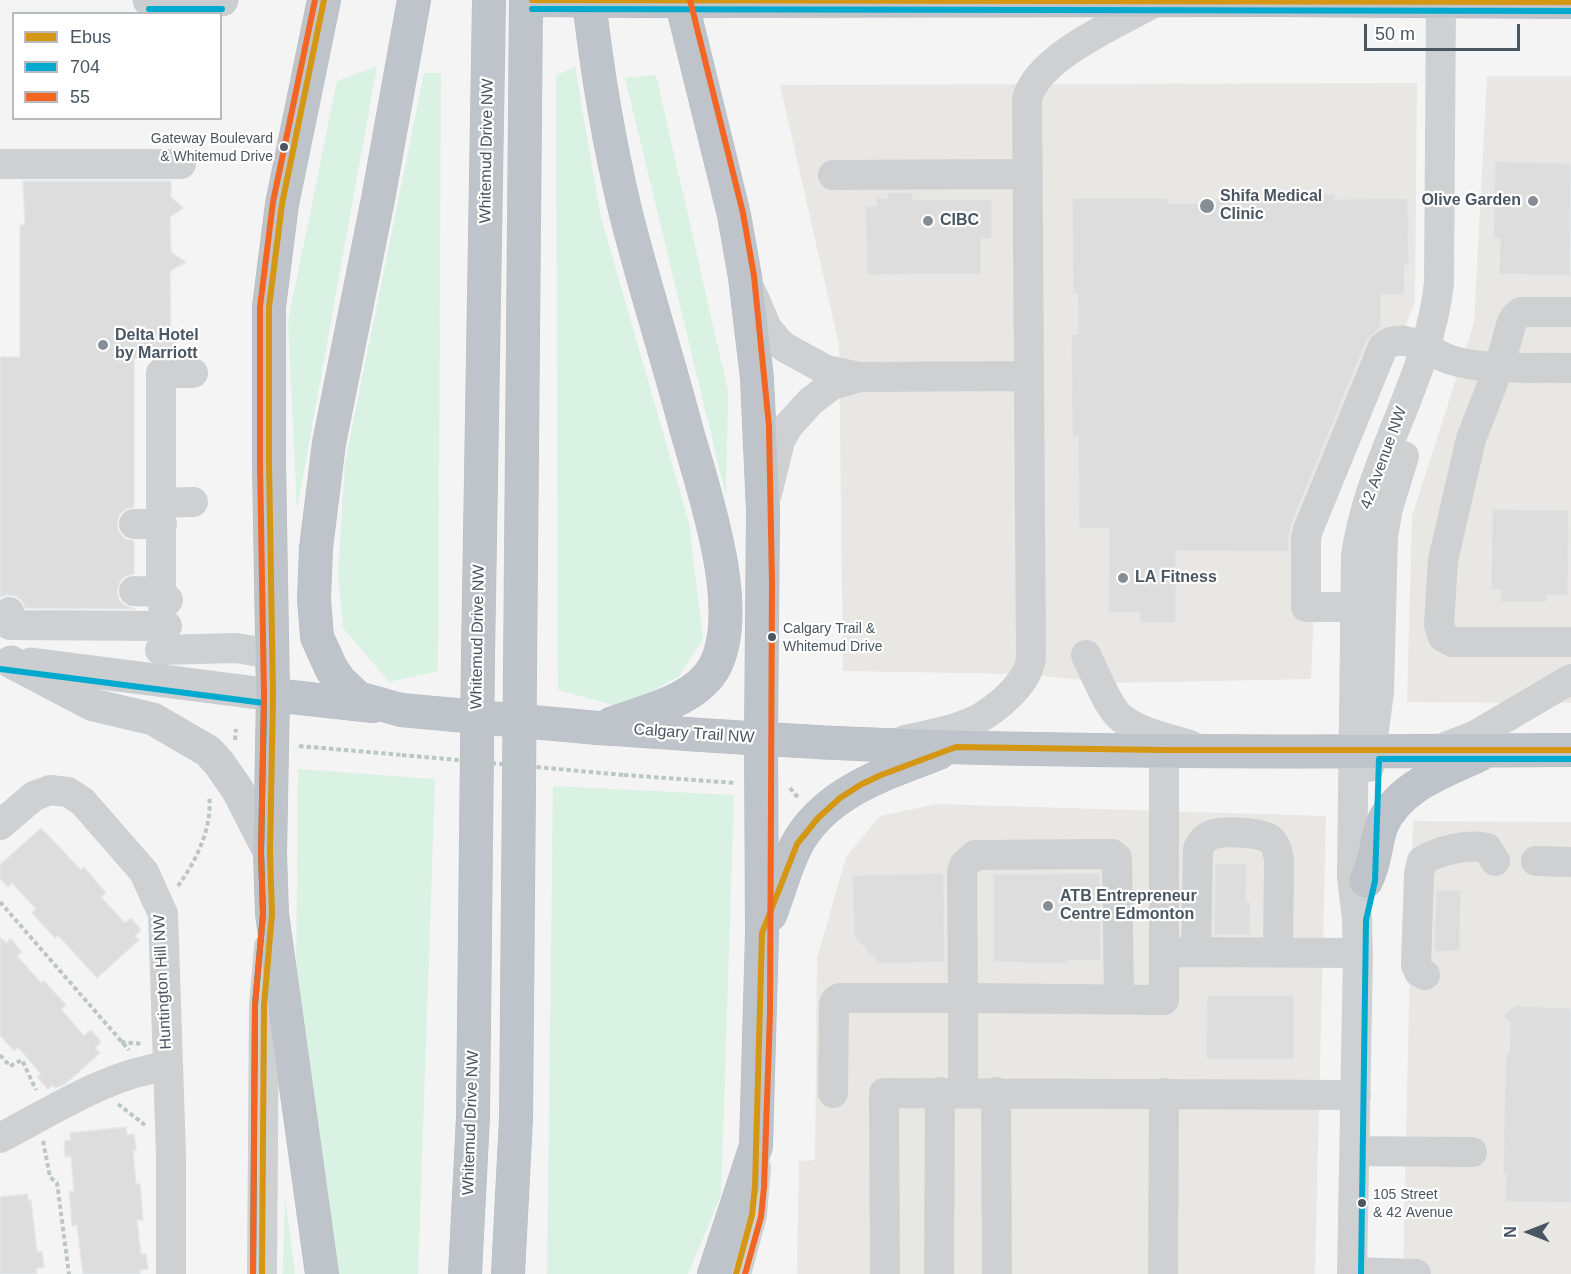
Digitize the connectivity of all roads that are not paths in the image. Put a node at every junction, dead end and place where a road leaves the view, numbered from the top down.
1 (149, 0) edge
2 (213, 0) edge
3 (222, 0) edge
4 (324, 0) edge
5 (414, 0) edge
6 (526, 0) edge
7 (532, 0) edge
8 (589, 0) edge
9 (681, 0) edge
10 (838, 0) edge
11 (908, 0) edge
12 (1267, 0) edge
13 (638, 1) edge
14 (1157, 1) edge
15 (489, 2) edge
16 (1450, 2) junction
17 (1571, 2) edge
18 (0, 164) edge
19 (181, 164) dead end
20 (1028, 174) junction
21 (833, 175) dead end
22 (745, 278) junction
23 (1571, 312) edge
24 (1434, 352) junction
25 (1499, 367) junction
26 (1571, 368) edge
27 (193, 373) dead end
28 (1029, 376) junction
29 (860, 377) junction
30 (193, 502) dead end
31 (763, 511) junction
32 (153, 517) junction
33 (1368, 607) junction
34 (158, 610) junction
35 (9, 612) dead end
36 (1571, 642) edge
37 (272, 654) junction
38 (1086, 656) dead end
39 (6, 661) edge
40 (1571, 679) edge
41 (273, 694) junction
42 (401, 710) junction
43 (598, 728) junction
44 (761, 739) junction
45 (883, 745) junction
46 (956, 747) junction
47 (1164, 750) junction
48 (1207, 750) junction
49 (1362, 750) junction
50 (1571, 750) edge
51 (1435, 751) junction
52 (1488, 751) junction
53 (0, 825) edge
54 (270, 853) junction
55 (1496, 861) dead end
56 (1536, 861) dead end
57 (1571, 862) edge
58 (1118, 878) junction
59 (1366, 880) junction
60 (1164, 887) junction
61 (272, 914) junction
62 (1358, 919) junction
63 (762, 933) junction
64 (1164, 952) junction
65 (1196, 952) junction
66 (1278, 952) junction
67 (1358, 953) junction
68 (1425, 975) dead end
69 (963, 998) junction
70 (1119, 999) junction
71 (168, 1066) junction
72 (951, 1092) junction
73 (996, 1092) junction
74 (833, 1093) dead end
75 (1164, 1093) junction
76 (1356, 1095) junction
77 (0, 1138) edge
78 (756, 1146) junction
79 (1355, 1151) junction
80 (1472, 1152) dead end
81 (1352, 1273) edge
82 (171, 1274) edge
83 (262, 1274) edge
84 (322, 1274) edge
85 (465, 1274) edge
86 (508, 1274) edge
87 (714, 1274) edge
88 (736, 1274) edge
89 (885, 1274) edge
90 (939, 1274) edge
91 (997, 1274) edge
92 (1163, 1274) edge
93 (1416, 1274) edge

1 - 2 main road
2 - 3 main road
4 - 37 highway
5 - 42 highway
6 - 86 highway
7 - 13 highway, bridge
8 - 43 highway
9 - 10 highway
9 - 13 highway
9 - 22 highway
10 - 11 highway
11 - 14 highway
12 - 14 highway
12 - 16 highway
14 - 20 street
15 - 85 highway, Whitemud Drive NW
16 - 17 highway
16 - 24 street, 42 Avenue NW
18 - 19 street
20 - 21 street
20 - 28 street
22 - 29 street
22 - 31 highway
23 - 25 street
24 - 25 street
24 - 33 street, 42 Avenue NW
24 - 33 street
25 - 26 street
25 - 36 street
27 - 32 street
28 - 29 street
28 - 45 street
29 - 31 street
30 - 32 street
31 - 44 highway
32 - 34 street
33 - 49 street, 42 Avenue NW
34 - 35 street
34 - 37 street
37 - 41 highway
38 - 48 street
39 - 41 main road, Calgary Trail NW
39 - 54 main road
40 - 51 street
41 - 42 highway, Calgary Trail NW
41 - 54 highway
42 - 43 highway, Calgary Trail NW, bridge
43 - 44 highway, Calgary Trail NW
44 - 45 highway, Calgary Trail NW
44 - 63 highway
45 - 46 highway, Calgary Trail NW
46 - 47 highway, Calgary Trail NW
46 - 63 highway
47 - 48 highway, Calgary Trail NW
47 - 60 street
48 - 49 highway, Calgary Trail NW
49 - 51 highway, Calgary Trail NW
49 - 59 street, 42 Avenue NW
49 - 62 street, 42 Avenue NW
50 - 52 highway, Calgary Trail NW
51 - 52 highway, Calgary Trail NW
52 - 59 highway
53 - 71 street, Huntington Hill NW
54 - 61 highway
55 - 68 street
56 - 57 street
58 - 60 street
58 - 69 street
58 - 70 street
59 - 62 street, 42 Avenue NW
60 - 64 street
61 - 83 street
61 - 84 highway
62 - 67 street, 42 Avenue NW
63 - 78 highway
64 - 65 street
64 - 70 street
65 - 66 street
65 - 66 street
66 - 67 street
67 - 76 street, 42 Avenue NW
69 - 70 street
69 - 72 street
69 - 74 street
71 - 77 street, Huntington Hill NW
71 - 82 street
72 - 73 street
72 - 89 street
72 - 90 street
73 - 75 street
73 - 91 street
75 - 76 street
75 - 92 street
76 - 79 street, 42 Avenue NW
78 - 87 highway
78 - 88 street
79 - 80 street
79 - 81 street, 42 Avenue NW
81 - 93 street

